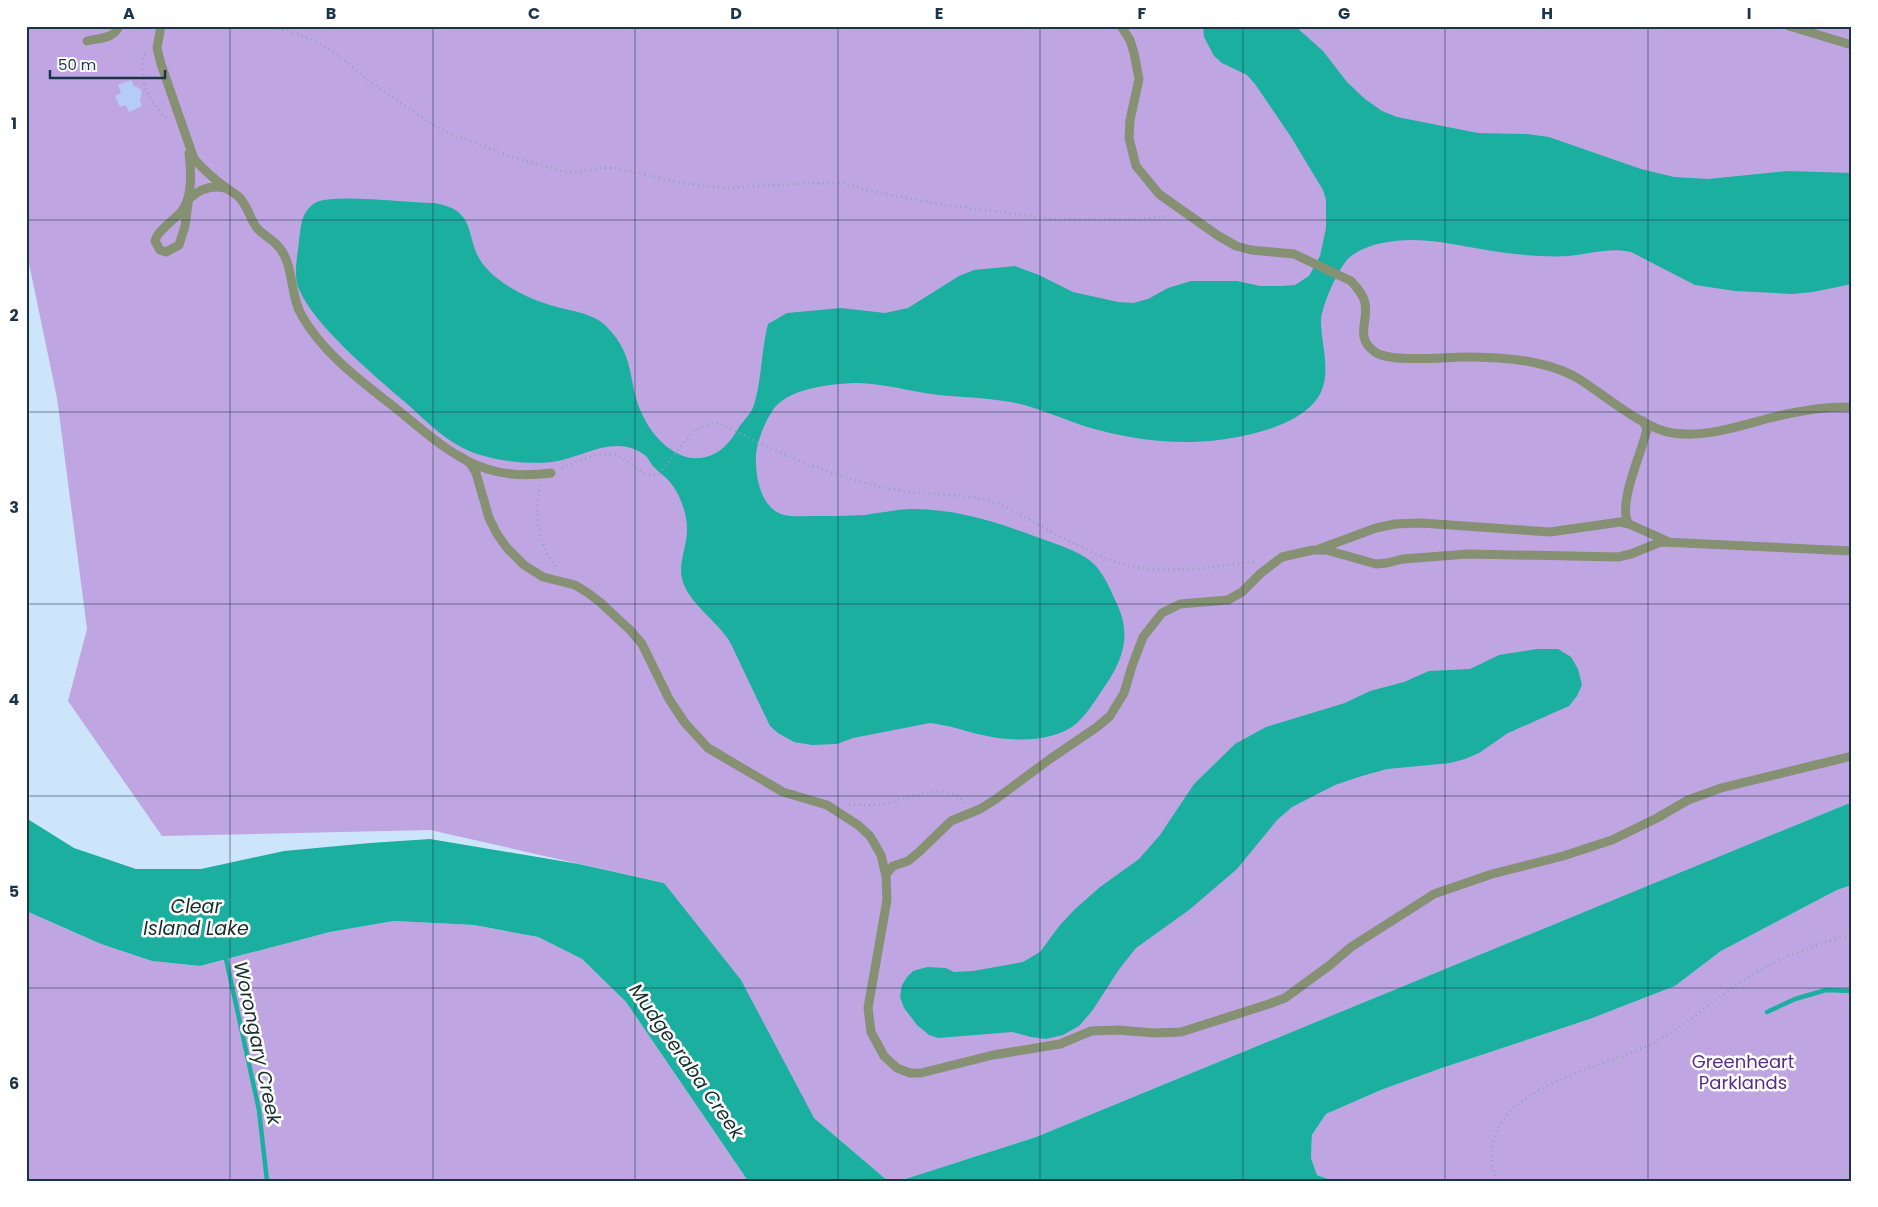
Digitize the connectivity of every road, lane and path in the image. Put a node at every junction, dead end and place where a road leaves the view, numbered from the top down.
1 (119, 26) edge
2 (161, 26) edge
3 (263, 26) edge
4 (1121, 26) edge
5 (1789, 26) edge
6 (158, 40) junction
7 (87, 41) dead end
8 (1852, 45) edge
9 (183, 132) junction
10 (226, 188) junction
11 (189, 197) junction
12 (1187, 215) junction
13 (1852, 407) edge
14 (1643, 420) junction
15 (1659, 428) junction
16 (1646, 433) junction
17 (459, 456) junction
18 (551, 473) junction
19 (1626, 512) junction
20 (1614, 523) junction
21 (1630, 524) junction
22 (1672, 543) junction
23 (1314, 550) junction
24 (1852, 551) edge
25 (1257, 561) dead end
26 (576, 585) junction
27 (1852, 756) edge
28 (842, 804) dead end
29 (972, 812) junction
30 (886, 874) junction
31 (1852, 934) edge
32 (1496, 1181) edge

1 - 7 lane
2 - 6 lane
3 - 12 path
4 - 12 lane
5 - 8 lane
6 - 9 lane
6 - 9 path
9 - 10 lane
9 - 11 lane
10 - 11 lane
10 - 17 lane
11 - 11 lane
12 - 14 lane
13 - 15 lane
14 - 15 lane
14 - 16 lane
15 - 16 lane
16 - 19 lane
17 - 18 lane
17 - 26 lane
18 - 25 path
18 - 26 path
19 - 20 lane
19 - 21 lane
20 - 21 lane
20 - 23 lane
21 - 22 lane
22 - 23 lane
22 - 24 lane
23 - 29 lane
26 - 30 lane
27 - 30 lane
28 - 29 path
29 - 30 lane
31 - 32 path

